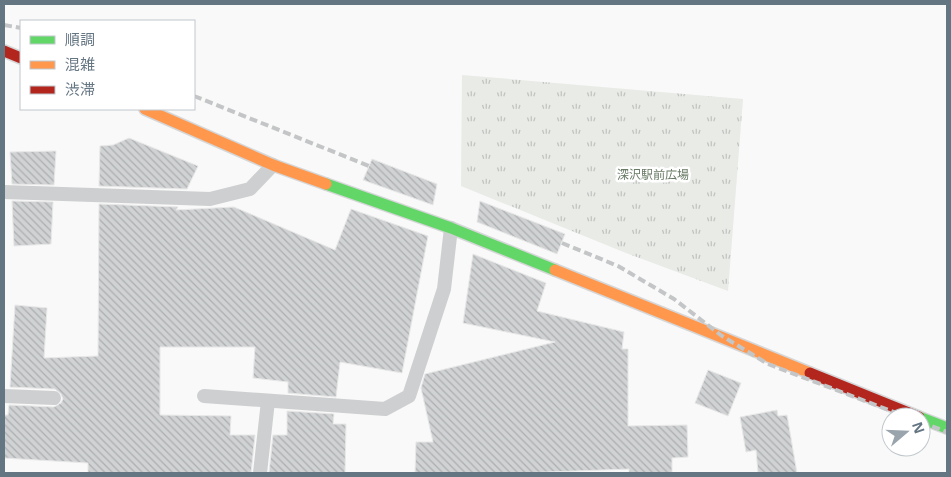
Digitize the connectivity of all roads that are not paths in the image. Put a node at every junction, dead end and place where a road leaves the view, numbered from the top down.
1 (4, 51) edge
2 (20, 58) edge
3 (147, 110) edge
4 (273, 165) junction
5 (4, 192) edge
6 (451, 228) junction
7 (4, 396) edge
8 (204, 396) dead end
9 (54, 398) dead end
10 (268, 401) junction
11 (895, 407) edge
12 (931, 421) edge
13 (947, 428) edge
14 (260, 473) edge

1 - 2 street
3 - 4 street
4 - 5 lane
4 - 6 street
6 - 10 lane
6 - 11 street
7 - 9 lane
8 - 10 lane
10 - 14 lane
12 - 13 street

